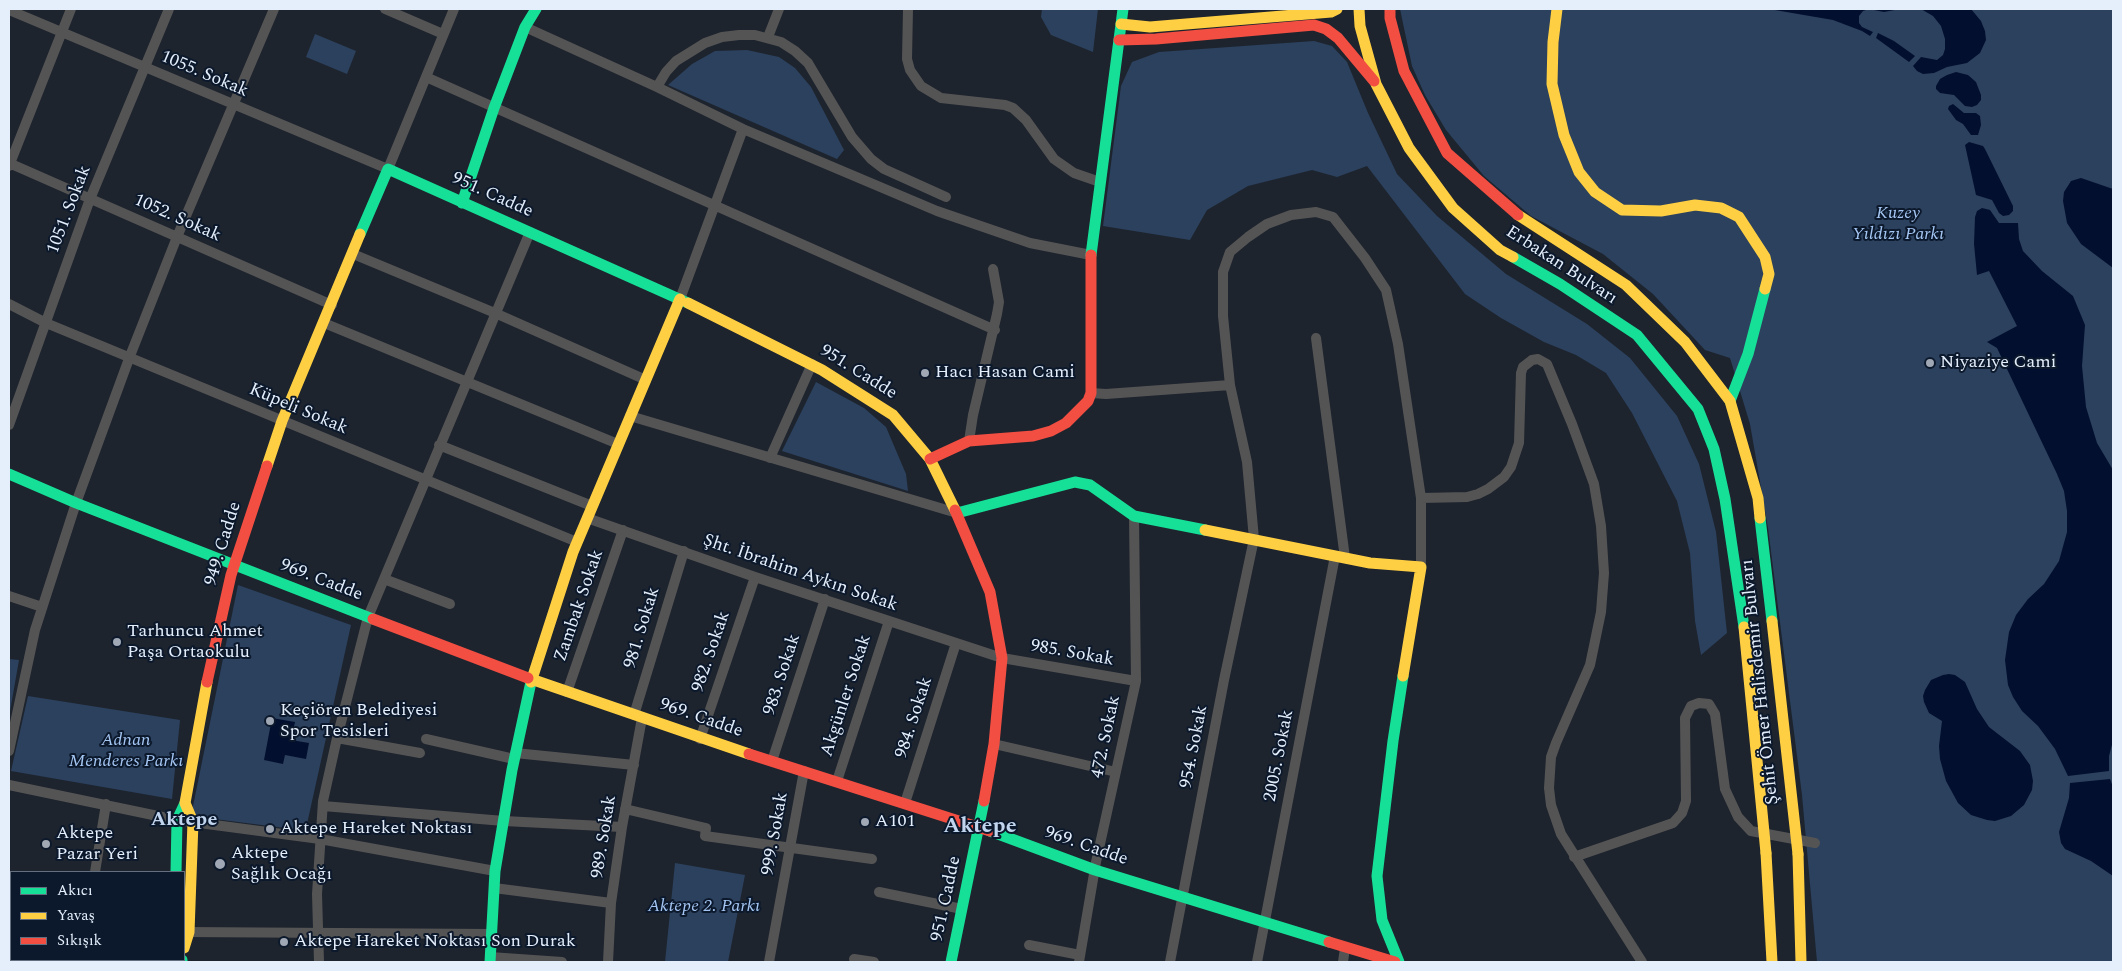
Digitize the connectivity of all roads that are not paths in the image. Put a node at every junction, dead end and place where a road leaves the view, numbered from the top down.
1 (71, 9) edge
2 (169, 9) edge
3 (274, 9) edge
4 (385, 9) edge
5 (454, 9) edge
6 (536, 9) edge
7 (779, 9) edge
8 (908, 9) edge
9 (1123, 9) edge
10 (1337, 9) edge
11 (1359, 9) edge
12 (1390, 9) edge
13 (1558, 9) edge
14 (9, 10) edge
15 (1121, 24) junction
16 (525, 27) junction
17 (63, 33) junction
18 (443, 34) junction
19 (768, 38) junction
20 (1119, 40) junction
21 (146, 68) junction
22 (426, 77) junction
23 (1376, 84) junction
24 (657, 87) junction
25 (235, 105) junction
26 (494, 108) junction
27 (743, 129) junction
28 (9, 164) edge
29 (388, 170) junction
30 (1100, 182) junction
31 (946, 197) dead end
32 (90, 199) junction
33 (462, 203) junction
34 (716, 205) junction
35 (530, 232) junction
36 (178, 237) junction
37 (353, 254) junction
38 (1091, 255) junction
39 (993, 269) dead end
40 (680, 299) junction
41 (9, 304) edge
42 (332, 305) junction
43 (496, 313) junction
44 (46, 322) junction
45 (324, 323) junction
46 (994, 330) junction
47 (1316, 338) dead end
48 (130, 356) junction
49 (812, 364) junction
50 (646, 380) junction
51 (466, 381) junction
52 (1230, 385) junction
53 (1092, 393) junction
54 (1730, 401) junction
55 (1698, 409) joint
56 (630, 416) junction
57 (282, 422) junction
58 (9, 425) edge
59 (969, 441) junction
60 (618, 444) junction
61 (440, 445) junction
62 (770, 458) junction
63 (930, 459) junction
64 (9, 474) edge
65 (424, 481) junction
66 (1421, 498) junction
67 (76, 504) junction
68 (592, 506) junction
69 (957, 513) junction
70 (1134, 516) junction
71 (587, 518) junction
72 (623, 530) junction
73 (1254, 539) junction
74 (577, 542) junction
75 (684, 551) junction
76 (1340, 557) junction
77 (234, 566) junction
78 (1421, 567) junction
79 (755, 577) junction
80 (384, 579) junction
81 (9, 596) edge
82 (824, 599) junction
83 (450, 604) dead end
84 (42, 607) junction
85 (368, 618) junction
86 (889, 621) junction
87 (956, 643) junction
88 (1002, 658) junction
89 (532, 680) junction
90 (1136, 681) junction
91 (567, 692) junction
92 (638, 716) junction
93 (337, 738) junction
94 (700, 738) junction
95 (426, 739) dead end
96 (994, 744) junction
97 (9, 751) edge
98 (420, 753) dead end
99 (515, 756) junction
100 (772, 761) junction
101 (634, 765) junction
102 (804, 772) junction
103 (1116, 772) junction
104 (836, 781) junction
105 (9, 785) edge
106 (185, 803) junction
107 (904, 803) junction
108 (106, 804) junction
109 (323, 806) junction
110 (625, 809) junction
111 (504, 821) junction
112 (177, 823) junction
113 (193, 826) junction
114 (622, 827) junction
115 (980, 827) junction
116 (320, 841) junction
117 (1815, 843) dead end
118 (790, 848) junction
119 (1574, 857) junction
120 (872, 859) dead end
121 (1095, 870) junction
122 (95, 871) edge
123 (176, 871) edge
124 (496, 871) junction
125 (494, 888) junction
126 (879, 892) dead end
127 (1182, 896) junction
128 (611, 902) junction
129 (962, 909) junction
130 (187, 911) edge
131 (1264, 922) junction
132 (492, 934) junction
133 (318, 935) junction
134 (186, 937) edge
135 (1029, 946) dead end
136 (1345, 948) junction
137 (854, 959) dead end
138 (1080, 959) edge
139 (490, 960) edge
140 (319, 962) edge
141 (562, 962) edge
142 (608, 962) edge
143 (769, 962) edge
144 (874, 962) edge
145 (951, 962) edge
146 (1170, 962) edge
147 (1257, 962) edge
148 (1343, 962) edge
149 (1395, 962) edge
150 (1399, 962) edge
151 (1642, 962) edge
152 (1772, 962) edge
153 (1801, 962) edge

1 - 17 street
2 - 21 street, 1051. Sokak
3 - 25 street
4 - 18 street
5 - 18 street
6 - 16 main road
7 - 19 street
8 - 30 street
9 - 15 main road
10 - 15 main road
11 - 23 main road, Erbakan Bulvarı
12 - 54 main road, Erbakan Bulvarı
13 - 54 main road
14 - 17 street, 1055. Sokak
15 - 20 main road
16 - 24 street
16 - 26 main road
17 - 21 street, 1055. Sokak
17 - 28 street
18 - 22 street
19 - 24 street
19 - 31 street
20 - 23 main road
20 - 30 main road
21 - 25 street, 1055. Sokak
21 - 32 street, 1051. Sokak
22 - 26 street
22 - 29 street
23 - 55 main road, Erbakan Bulvarı
24 - 27 street
25 - 29 street, 1055. Sokak
25 - 36 street
26 - 33 main road
26 - 34 street
27 - 34 street
27 - 38 street
28 - 32 street, 1052. Sokak
29 - 33 main road, 951. Cadde
29 - 37 main road, 949. Cadde
30 - 38 main road
32 - 36 street, 1052. Sokak
32 - 44 street, 1051. Sokak
33 - 35 main road, 951. Cadde
34 - 40 street
34 - 46 street
35 - 40 main road, 951. Cadde
35 - 43 street
36 - 42 street, 1052. Sokak
36 - 48 street
37 - 42 main road, 949. Cadde
37 - 43 street
38 - 53 main road
39 - 46 street
40 - 49 main road, 951. Cadde
40 - 50 main road
41 - 44 street, Küpeli Sokak
42 - 45 main road, 949. Cadde
43 - 50 street
43 - 51 street
44 - 48 street, Küpeli Sokak
44 - 58 street, 1051. Sokak
45 - 51 street
45 - 57 main road, 949. Cadde
46 - 59 street
47 - 76 street, 2005. Sokak
48 - 57 street, Küpeli Sokak
48 - 67 street
49 - 62 street
49 - 63 main road, 951. Cadde
50 - 56 main road
51 - 60 street
51 - 61 street
52 - 53 street
52 - 66 street, 954. Sokak
52 - 73 street, 954. Sokak
53 - 59 main road
54 - 153 main road, Şehit Ömer Halisdemir Bulvarı, bridge
55 - 152 main road, Şehit Ömer Halisdemir Bulvarı, bridge
56 - 60 main road
56 - 62 street
57 - 65 street, Küpeli Sokak
57 - 77 main road, 949. Cadde
59 - 63 main road
60 - 68 main road
61 - 65 street
61 - 68 street
62 - 69 street
63 - 69 main road, 951. Cadde
64 - 67 main road, 969. Cadde
65 - 74 street, Küpeli Sokak
65 - 80 street
66 - 78 street, 954. Sokak
66 - 119 street
67 - 77 main road, 969. Cadde
67 - 84 street
68 - 71 main road
69 - 70 main road
69 - 88 main road, 951. Cadde
70 - 73 main road
70 - 90 street, 472. Sokak
71 - 72 street, Şht. İbrahim Aykın Sokak
71 - 74 main road
72 - 75 street, Şht. İbrahim Aykın Sokak
72 - 91 street, Zambak Sokak
73 - 76 main road
73 - 127 street, 954. Sokak
74 - 89 main road
75 - 79 street, Şht. İbrahim Aykın Sokak
75 - 92 street, 981. Sokak
76 - 78 main road
76 - 131 street, 2005. Sokak
77 - 85 main road, 969. Cadde
77 - 106 main road, 949. Cadde
78 - 150 main road
79 - 82 street, Şht. İbrahim Aykın Sokak
79 - 94 street, 982. Sokak
80 - 83 street
80 - 85 street
81 - 84 street
82 - 86 street, Şht. İbrahim Aykın Sokak
82 - 100 street, 983. Sokak
84 - 97 street
85 - 89 main road, 969. Cadde
85 - 93 street
86 - 87 street, Şht. İbrahim Aykın Sokak
86 - 104 street, Akgünler Sokak
87 - 88 street, Şht. İbrahim Aykın Sokak
87 - 107 street, 984. Sokak
88 - 90 street, 985. Sokak
88 - 96 main road, 951. Cadde
89 - 91 main road, 969. Cadde
89 - 99 main road
90 - 103 street, 472. Sokak
91 - 92 main road, 969. Cadde
92 - 94 main road, 969. Cadde
92 - 101 street, 989. Sokak
93 - 98 street
93 - 109 street
94 - 100 main road, 969. Cadde
95 - 99 street
96 - 103 street
96 - 115 main road, 951. Cadde
99 - 101 street
99 - 111 main road
100 - 102 main road, 969. Cadde
101 - 110 street, 989. Sokak
102 - 104 main road, 969. Cadde
102 - 118 street, 999. Sokak
103 - 121 street, 472. Sokak
104 - 107 main road, 969. Cadde
105 - 108 street
106 - 112 main road, 949. Cadde
106 - 113 main road
107 - 115 main road, 969. Cadde
108 - 112 street
108 - 122 street
109 - 111 street
109 - 116 street
110 - 114 street, 989. Sokak
110 - 118 street
111 - 114 street
111 - 124 main road
112 - 113 street
112 - 123 main road
113 - 116 street
113 - 130 main road
114 - 128 street, 989. Sokak
115 - 121 main road, 969. Cadde
115 - 129 main road, 951. Cadde
116 - 124 street
116 - 133 street
117 - 119 street
118 - 120 street
118 - 143 street, 999. Sokak
119 - 151 street
121 - 127 main road, 969. Cadde
121 - 138 street, 472. Sokak
124 - 125 main road
125 - 128 street
125 - 132 main road
126 - 129 street
127 - 131 main road, 969. Cadde
127 - 146 street, 954. Sokak
128 - 142 street, 989. Sokak
129 - 145 main road, 951. Cadde
130 - 134 main road
131 - 136 main road, 969. Cadde
131 - 147 street, 2005. Sokak
132 - 133 street
132 - 139 main road
133 - 134 street
133 - 140 street
135 - 138 street
136 - 148 street
136 - 149 main road, 969. Cadde
137 - 144 street
139 - 141 street

